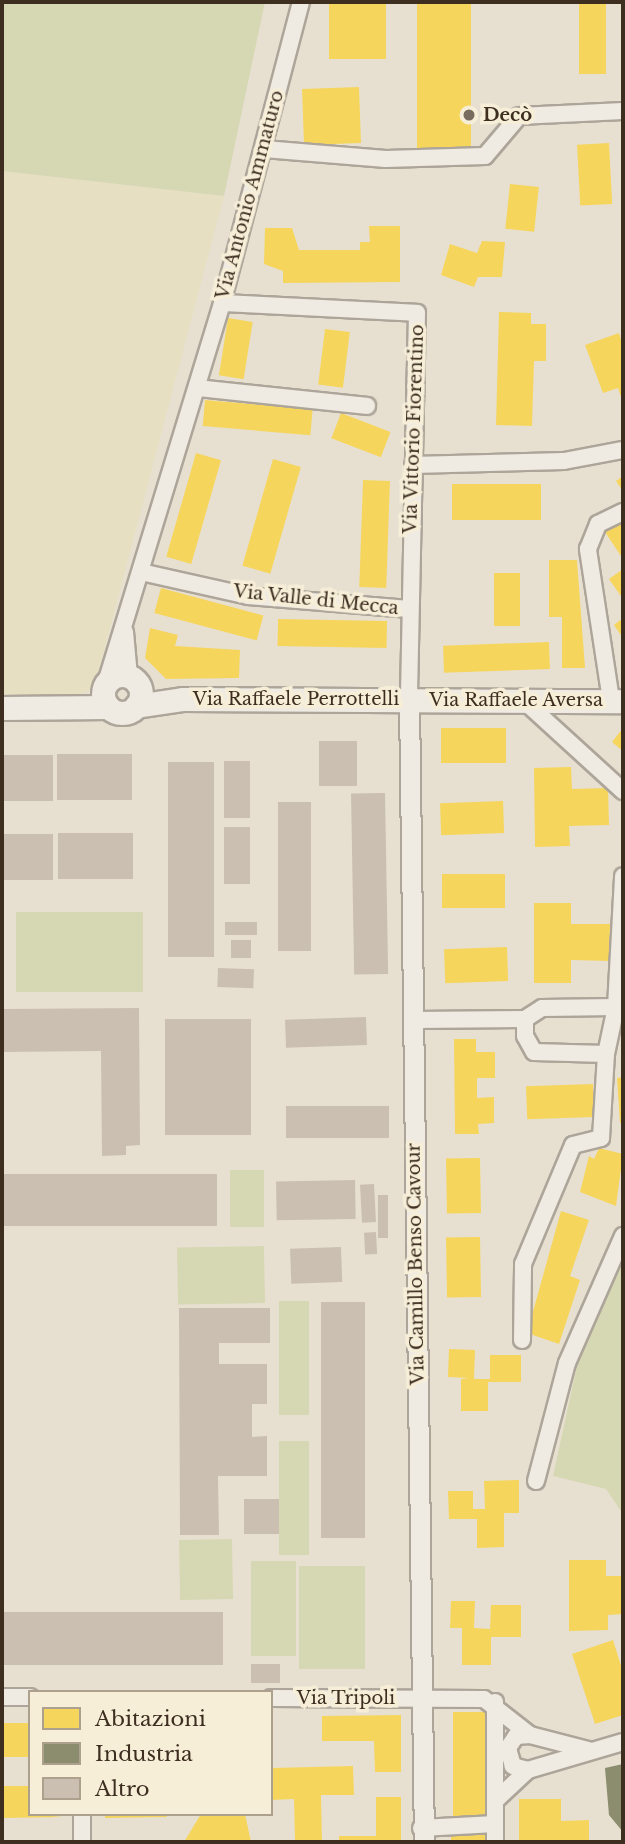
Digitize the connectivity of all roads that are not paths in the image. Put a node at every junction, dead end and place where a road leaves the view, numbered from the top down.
1 (301, 2) edge
2 (623, 111) edge
3 (264, 149) junction
4 (222, 303) junction
5 (197, 388) junction
6 (367, 407) dead end
7 (623, 450) edge
8 (413, 465) junction
9 (623, 512) edge
10 (141, 572) junction
11 (409, 609) junction
12 (125, 626) junction
13 (135, 691) junction
14 (105, 695) junction
15 (519, 696) junction
16 (409, 700) junction
17 (617, 700) edge
18 (2, 708) edge
19 (623, 791) edge
20 (623, 876) edge
21 (616, 1007) junction
22 (525, 1019) junction
23 (413, 1020) junction
24 (606, 1055) junction
25 (623, 1236) edge
26 (522, 1340) dead end
27 (536, 1481) dead end
28 (2, 1697) edge
29 (28, 1697) edge
30 (273, 1698) edge
31 (421, 1698) junction
32 (495, 1702) junction
33 (530, 1735) junction
34 (623, 1742) edge
35 (588, 1750) junction
36 (528, 1770) junction
37 (496, 1800) junction
38 (82, 1816) edge
39 (495, 1824) junction
40 (421, 1838) edge
41 (82, 1842) edge
42 (495, 1842) edge

1 - 3 street, Via Antonio Ammaturo
2 - 3 street
3 - 4 street, Via Antonio Ammaturo
4 - 5 street, Via Antonio Ammaturo
4 - 8 street, Via Vittorio Fiorentino
5 - 6 street
5 - 10 street, Via Antonio Ammaturo
7 - 8 street
8 - 11 street, Via Vittorio Fiorentino
9 - 17 street
10 - 11 street, Via Valle di Mecca
10 - 12 street, Via Antonio Ammaturo
11 - 16 street, Via Vittorio Fiorentino
12 - 13 street
12 - 14 street, Via Antonio Ammaturo
13 - 14 main road
13 - 14 main road
13 - 16 main road, Via Raffaele Perrottelli
14 - 18 main road
15 - 16 main road, Via Raffaele Aversa
15 - 17 main road, Via Raffaele Aversa
15 - 19 street
16 - 23 street, Via Camillo Benso Cavour
20 - 21 street
21 - 22 street
21 - 24 street
22 - 23 street
22 - 24 street
23 - 31 street, Via Camillo Benso Cavour
24 - 26 street
25 - 27 street
28 - 29 street
30 - 31 street, Via Tripoli
31 - 32 street, Via Tripoli
31 - 40 street, Via Camillo Benso Cavour
32 - 33 street
32 - 37 street
33 - 35 street
33 - 36 street
34 - 35 street
35 - 36 street
36 - 37 street
37 - 39 street
38 - 41 street
39 - 40 street
39 - 42 street

